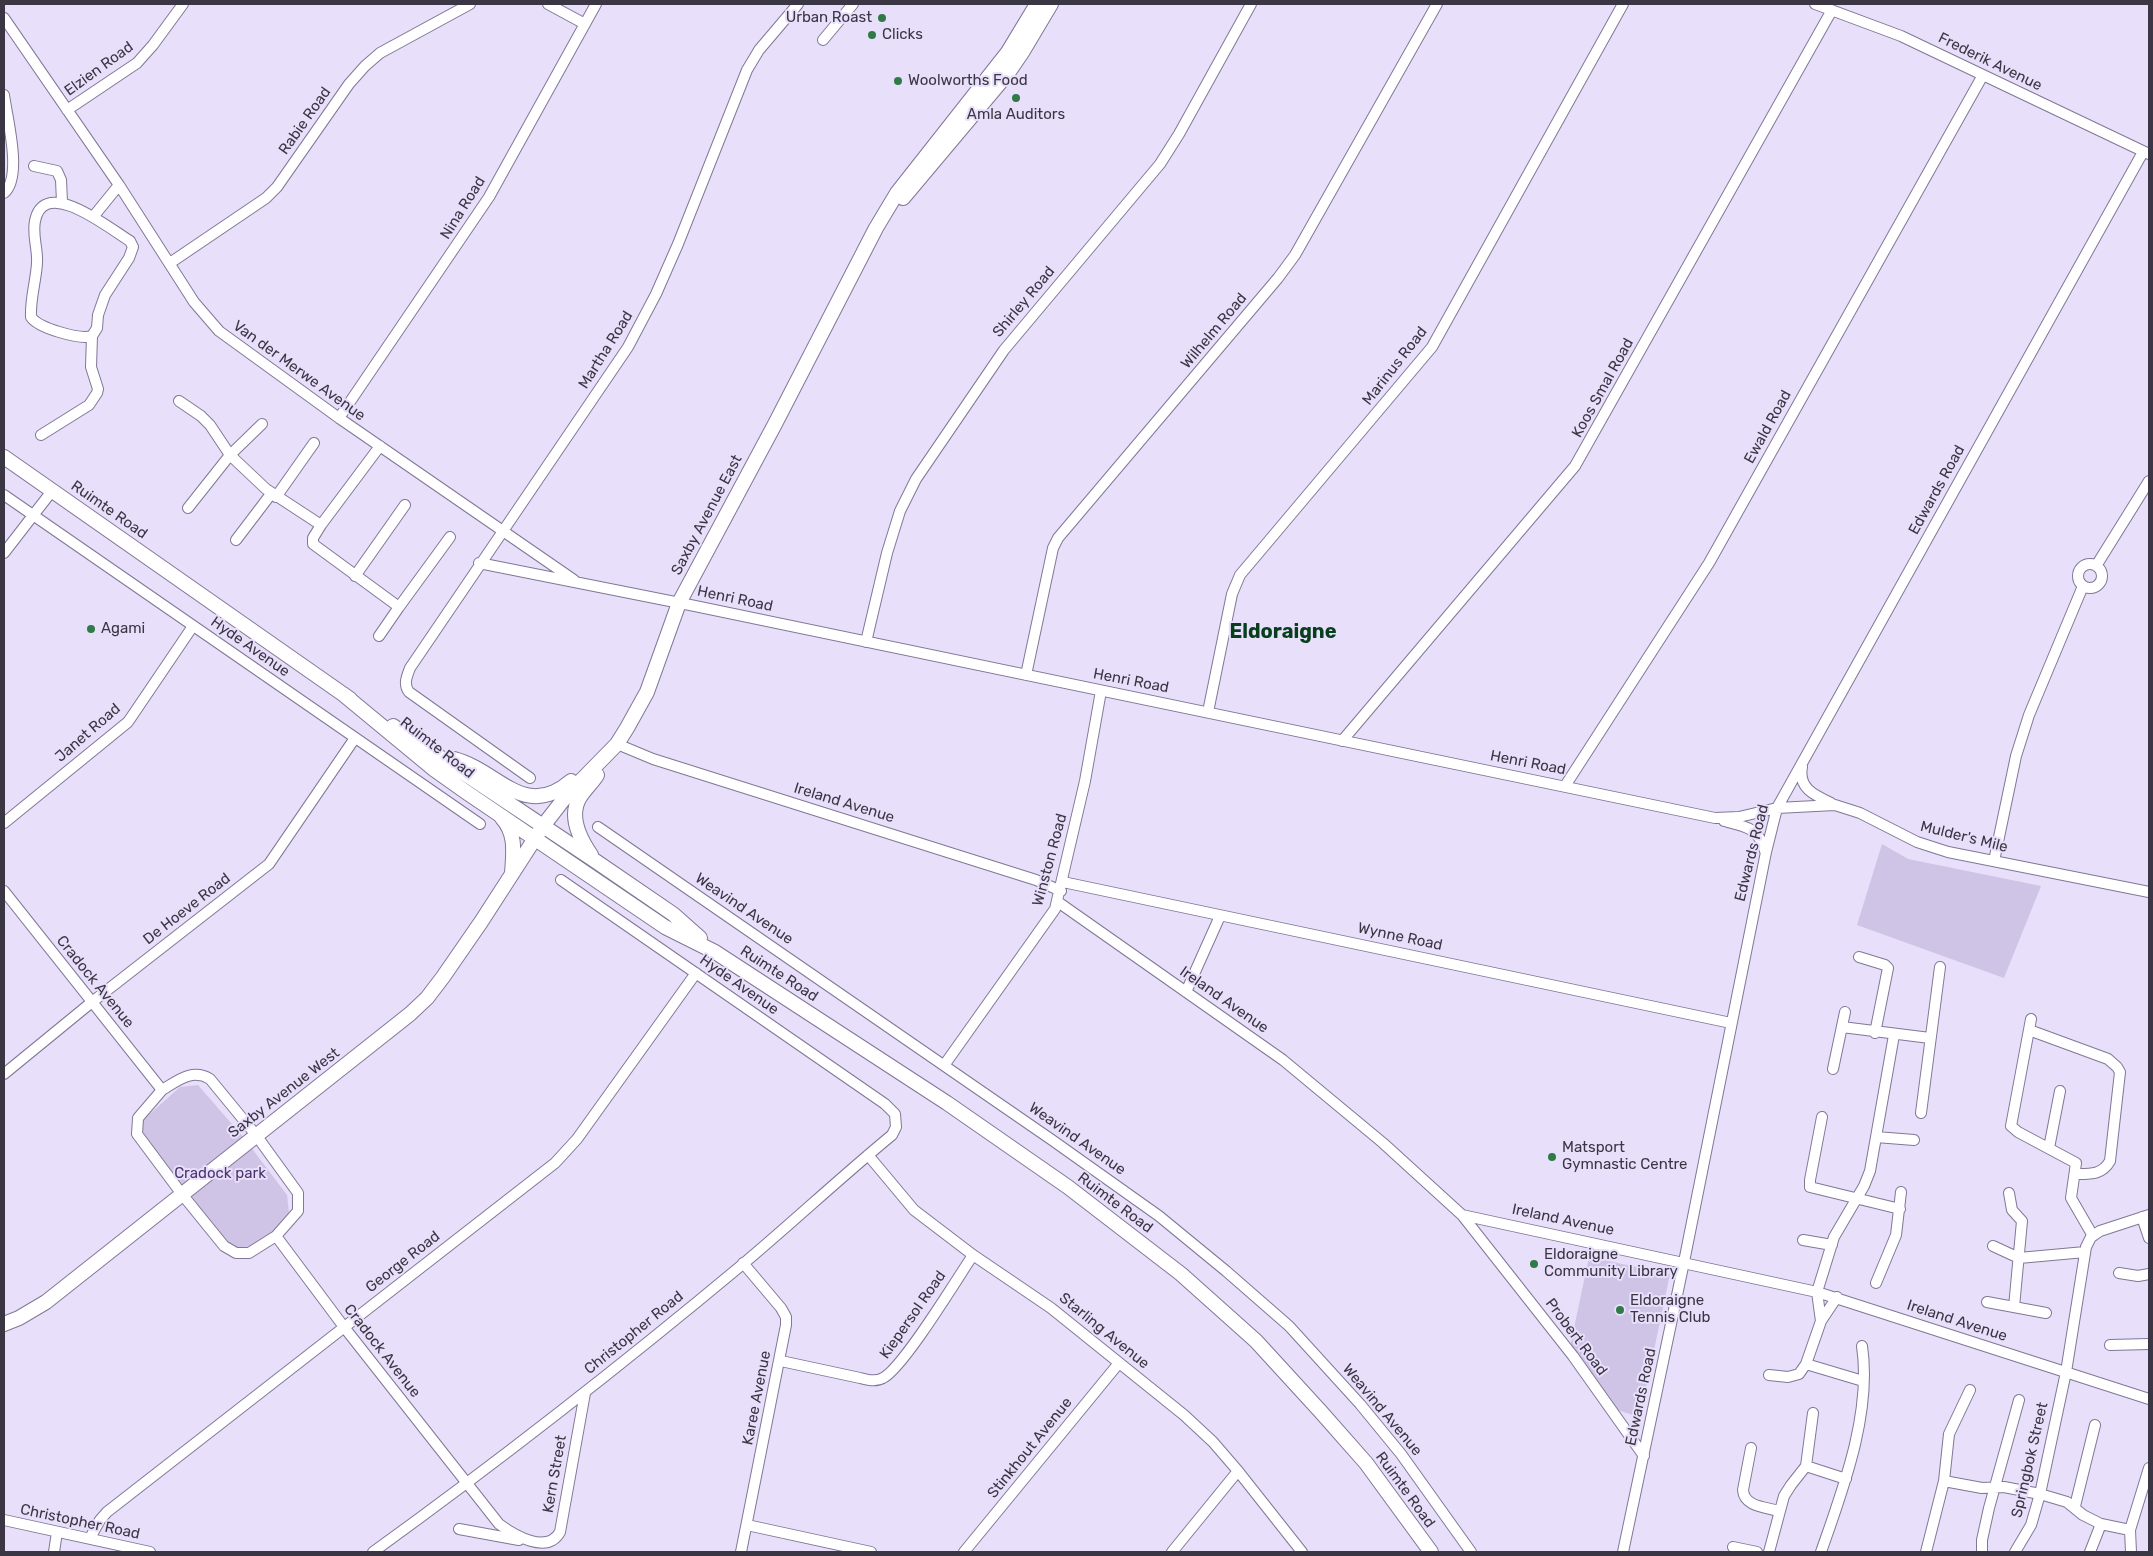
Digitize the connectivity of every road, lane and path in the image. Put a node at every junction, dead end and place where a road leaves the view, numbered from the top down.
1 (183, 4) edge
2 (470, 4) edge
3 (548, 4) edge
4 (596, 4) edge
5 (798, 4) edge
6 (853, 4) edge
7 (1037, 4) edge
8 (1051, 4) edge
9 (1250, 4) edge
10 (1437, 4) edge
11 (1623, 4) edge
12 (1815, 4) edge
13 (1832, 10) junction
14 (4, 18) edge
15 (585, 24) junction
16 (823, 40) dead end
17 (1983, 76) junction
18 (4, 96) edge
19 (68, 110) junction
20 (2146, 153) edge
21 (34, 166) dead end
22 (119, 186) junction
23 (4, 193) edge
24 (62, 202) junction
25 (889, 208) junction
26 (93, 217) junction
27 (170, 263) junction
28 (92, 336) junction
29 (179, 401) dead end
30 (339, 418) junction
31 (262, 424) dead end
32 (41, 435) dead end
33 (314, 443) dead end
34 (380, 446) junction
35 (230, 455) junction
36 (4, 457) edge
37 (2149, 481) edge
38 (52, 491) junction
39 (4, 495) edge
40 (273, 495) junction
41 (405, 505) dead end
42 (188, 508) dead end
43 (34, 516) junction
44 (321, 525) junction
45 (503, 530) junction
46 (450, 537) dead end
47 (236, 540) dead end
48 (4, 553) edge
49 (479, 563) junction
50 (2096, 566) junction
51 (355, 576) junction
52 (577, 582) junction
53 (2083, 586) junction
54 (679, 603) junction
55 (399, 607) junction
56 (193, 626) junction
57 (378, 636) dead end
58 (866, 642) junction
59 (1026, 674) junction
60 (1101, 691) junction
61 (343, 694) junction
62 (1208, 712) junction
63 (355, 738) junction
64 (1342, 741) junction
65 (615, 746) junction
66 (443, 758) junction
67 (1803, 758) junction
68 (530, 778) dead end
69 (1565, 786) junction
70 (1835, 805) junction
71 (490, 806) junction
72 (1776, 808) junction
73 (1715, 818) junction
74 (4, 823) edge
75 (480, 824) dead end
76 (543, 826) junction
77 (598, 827) dead end
78 (535, 838) junction
79 (1766, 852) junction
80 (594, 860) junction
81 (1994, 861) junction
82 (512, 875) junction
83 (561, 880) dead end
84 (1062, 887) junction
85 (4, 892) edge
86 (2149, 892) edge
87 (1058, 902) junction
88 (1220, 916) junction
89 (716, 952) junction
90 (1858, 957) dead end
91 (1940, 967) dead end
92 (696, 973) junction
93 (1186, 992) junction
94 (92, 1002) junction
95 (1845, 1012) dead end
96 (2031, 1019) dead end
97 (1731, 1023) junction
98 (1842, 1028) junction
99 (2028, 1030) junction
100 (1875, 1033) junction
101 (1894, 1035) junction
102 (1930, 1038) junction
103 (945, 1064) junction
104 (1833, 1068) dead end
105 (4, 1074) edge
106 (162, 1090) junction
107 (2060, 1091) dead end
108 (1921, 1113) dead end
109 (1822, 1117) dead end
110 (896, 1119) joint
111 (256, 1135) junction
112 (1876, 1137) junction
113 (1914, 1140) dead end
114 (2049, 1148) junction
115 (868, 1155) junction
116 (2076, 1174) junction
117 (1901, 1192) dead end
118 (2009, 1193) dead end
119 (181, 1194) junction
120 (1857, 1198) junction
121 (1900, 1210) junction
122 (1462, 1215) junction
123 (2146, 1216) edge
124 (276, 1236) junction
125 (2093, 1236) junction
126 (2149, 1238) edge
127 (1803, 1240) dead end
128 (1832, 1246) junction
129 (1993, 1246) dead end
130 (2086, 1252) junction
131 (973, 1255) junction
132 (2019, 1258) junction
133 (1684, 1262) junction
134 (743, 1263) junction
135 (2119, 1273) dead end
136 (2149, 1274) edge
137 (1876, 1283) dead end
138 (1817, 1292) junction
139 (1837, 1298) junction
140 (1987, 1302) dead end
141 (2014, 1307) junction
142 (2046, 1313) dead end
143 (1821, 1321) junction
144 (4, 1324) edge
145 (344, 1327) junction
146 (2149, 1344) edge
147 (2110, 1345) dead end
148 (1862, 1346) dead end
149 (780, 1361) junction
150 (1119, 1363) junction
151 (1806, 1364) junction
152 (2066, 1372) junction
153 (1769, 1375) dead end
154 (1863, 1381) junction
155 (1970, 1390) dead end
156 (585, 1393) junction
157 (2149, 1399) edge
158 (2019, 1400) dead end
159 (1813, 1413) dead end
160 (2095, 1425) dead end
161 (1751, 1448) dead end
162 (1644, 1456) junction
163 (1806, 1466) junction
164 (2149, 1468) edge
165 (1238, 1471) junction
166 (1846, 1479) junction
167 (1944, 1481) junction
168 (467, 1482) junction
169 (1994, 1488) junction
170 (2040, 1494) junction
171 (2075, 1506) junction
172 (1779, 1511) junction
173 (4, 1520) edge
174 (2101, 1524) junction
175 (747, 1525) junction
176 (459, 1529) dead end
177 (2130, 1530) junction
178 (57, 1532) junction
179 (90, 1538) junction
180 (535, 1542) junction
181 (1733, 1547) dead end
182 (54, 1552) edge
183 (150, 1552) edge
184 (373, 1552) edge
185 (741, 1552) edge
186 (871, 1552) edge
187 (964, 1552) edge
188 (1172, 1552) edge
189 (1302, 1552) edge
190 (1430, 1552) edge
191 (1471, 1552) edge
192 (1623, 1552) edge
193 (1757, 1552) edge
194 (1768, 1552) edge
195 (1821, 1552) edge
196 (1926, 1552) edge
197 (1982, 1552) edge
198 (2015, 1552) edge
199 (2090, 1552) edge
200 (2132, 1552) edge

1 - 19 street, Elzien Road
2 - 27 street, Rabie Road
3 - 15 street
4 - 15 street, Nina Road
5 - 45 street, Martha Road
6 - 16 street
7 - 25 main road, Saxby Avenue East
8 - 25 main road, Saxby Avenue East
9 - 58 street, Shirley Road
10 - 59 street, Wilhelm Road
11 - 62 street, Marinus Road
12 - 13 street, Frederik Avenue
13 - 17 street, Frederik Avenue
13 - 64 street, Koos Smal Road
14 - 19 street, Van der Merwe Avenue
15 - 30 street, Nina Road
17 - 20 street, Frederik Avenue
17 - 69 street, Ewald Road
18 - 23 street
19 - 22 street, Van der Merwe Avenue
20 - 67 street, Edwards Road
21 - 24 street
22 - 26 street
22 - 27 street, Van der Merwe Avenue
24 - 26 street
24 - 28 street
25 - 54 main road, Saxby Avenue East
26 - 28 street
27 - 30 street, Van der Merwe Avenue
28 - 32 street
29 - 35 street
30 - 34 street, Van der Merwe Avenue
31 - 35 street
33 - 40 street
34 - 44 street
34 - 45 street, Van der Merwe Avenue
35 - 40 street
35 - 42 street
36 - 38 main road, Ruimte Road
37 - 50 street
38 - 43 street
38 - 61 main road, Ruimte Road
39 - 43 street, Hyde Avenue
40 - 44 street
40 - 47 street
41 - 51 street
43 - 48 street
43 - 56 street, Hyde Avenue
44 - 51 street
45 - 49 street, Martha Road
45 - 52 street, Van der Merwe Avenue
46 - 55 street
49 - 52 street, Henri Road
49 - 68 street, Martha Road
50 - 53 street
50 - 53 street
51 - 55 street
52 - 54 street, Henri Road
53 - 81 street
54 - 58 street, Henri Road
54 - 65 main road, Saxby Avenue East
55 - 57 street
56 - 63 street, Hyde Avenue
56 - 74 street, Janet Road
58 - 59 street, Henri Road
59 - 60 street, Henri Road
60 - 62 street, Henri Road
60 - 84 street, Winston Road
61 - 66 main road, Ruimte Road
61 - 71 main road, Ruimte Road
62 - 64 street, Henri Road
63 - 75 street, Hyde Avenue
63 - 94 street, De Hoeve Road
64 - 69 street, Henri Road
65 - 66 main road
65 - 76 main road, Saxby Avenue East
65 - 80 main road
65 - 84 street, Ireland Avenue
66 - 76 main road, Ruimte Road
67 - 70 street
67 - 72 street, Edwards Road
69 - 73 street, Henri Road
70 - 72 street, Mulder's Mile
70 - 81 street, Mulder's Mile
71 - 78 main road, Ruimte Road
71 - 82 main road
72 - 73 street, Henri Road
72 - 79 street, Edwards Road
73 - 79 street
76 - 78 main road, Saxby Avenue East
76 - 80 main road, Ruimte Road
77 - 103 street, Weavind Avenue
78 - 82 main road, Saxby Avenue West
78 - 89 main road, Ruimte Road
79 - 97 street, Edwards Road
80 - 89 main road, Ruimte Road
81 - 86 street, Mulder's Mile
82 - 111 main road, Saxby Avenue West
83 - 92 street, Hyde Avenue
84 - 87 street, Winston Road
84 - 88 street, Wynne Road
85 - 94 street, Cradock Avenue
87 - 93 street, Ireland Avenue
87 - 103 street, Winston Road
88 - 93 street
88 - 97 street, Wynne Road
89 - 190 main road, Ruimte Road
90 - 100 street
91 - 102 street
92 - 110 street, Hyde Avenue
92 - 145 street, George Road
93 - 122 street, Ireland Avenue
94 - 105 street, De Hoeve Road
94 - 106 street, Cradock Avenue
95 - 98 street
96 - 99 street
97 - 133 street, Edwards Road
98 - 100 street
98 - 104 street
99 - 114 street
99 - 116 street
100 - 101 street
101 - 102 street
101 - 112 street
102 - 108 street
103 - 191 street, Weavind Avenue
106 - 111 street
106 - 119 street
107 - 114 street
109 - 120 street
110 - 115 street, Christopher Road
111 - 119 main road, Saxby Avenue West
111 - 124 street
112 - 113 street
112 - 120 street
114 - 116 street
115 - 131 street, Starling Avenue
115 - 134 street, Christopher Road
116 - 125 street
117 - 121 street
118 - 132 street
119 - 124 street
119 - 144 main road, Saxby Avenue West
120 - 121 street
120 - 128 street
121 - 137 street
122 - 133 street, Ireland Avenue
122 - 162 street, Probert Road
123 - 125 street
123 - 126 street
124 - 145 street, Cradock Avenue
125 - 130 street, Springbok Street
127 - 128 street
128 - 138 street
129 - 132 street
130 - 132 street
130 - 152 street, Springbok Street
131 - 149 street, Kiepersol Road
131 - 150 street, Starling Avenue
132 - 141 street
133 - 138 street, Ireland Avenue
133 - 162 street, Edwards Road
134 - 149 street, Karee Avenue
134 - 156 street, Christopher Road
135 - 136 street
138 - 139 street, Ireland Avenue
138 - 143 street
139 - 143 street
139 - 152 street, Ireland Avenue
140 - 141 street
141 - 142 street
143 - 151 street
145 - 168 street, Cradock Avenue
145 - 179 street, George Road
146 - 147 street
148 - 154 street
149 - 175 street, Karee Avenue
150 - 165 street, Starling Avenue
150 - 187 street, Stinkhout Avenue
151 - 153 street
151 - 154 street
152 - 157 street, Ireland Avenue
152 - 170 street, Springbok Street
154 - 166 street
155 - 167 street
156 - 168 street, Christopher Road
156 - 180 street, Kern Street
158 - 169 street
159 - 163 street
160 - 171 street
161 - 172 street
162 - 192 street, Edwards Road
163 - 166 street
163 - 172 street
164 - 177 street
165 - 188 street
165 - 189 street, Starling Avenue
166 - 195 street
167 - 169 street
167 - 196 street
168 - 180 street
168 - 184 street, Christopher Road
169 - 170 street
169 - 197 street
170 - 171 street
170 - 198 street, Springbok Street
171 - 174 street
172 - 194 street
173 - 178 street, Christopher Road
174 - 177 street
174 - 199 street
175 - 185 street, Karee Avenue
175 - 186 street
176 - 180 street, Kern Street
177 - 200 street
178 - 179 street, Christopher Road
178 - 182 street
179 - 183 street, Christopher Road
181 - 193 street

